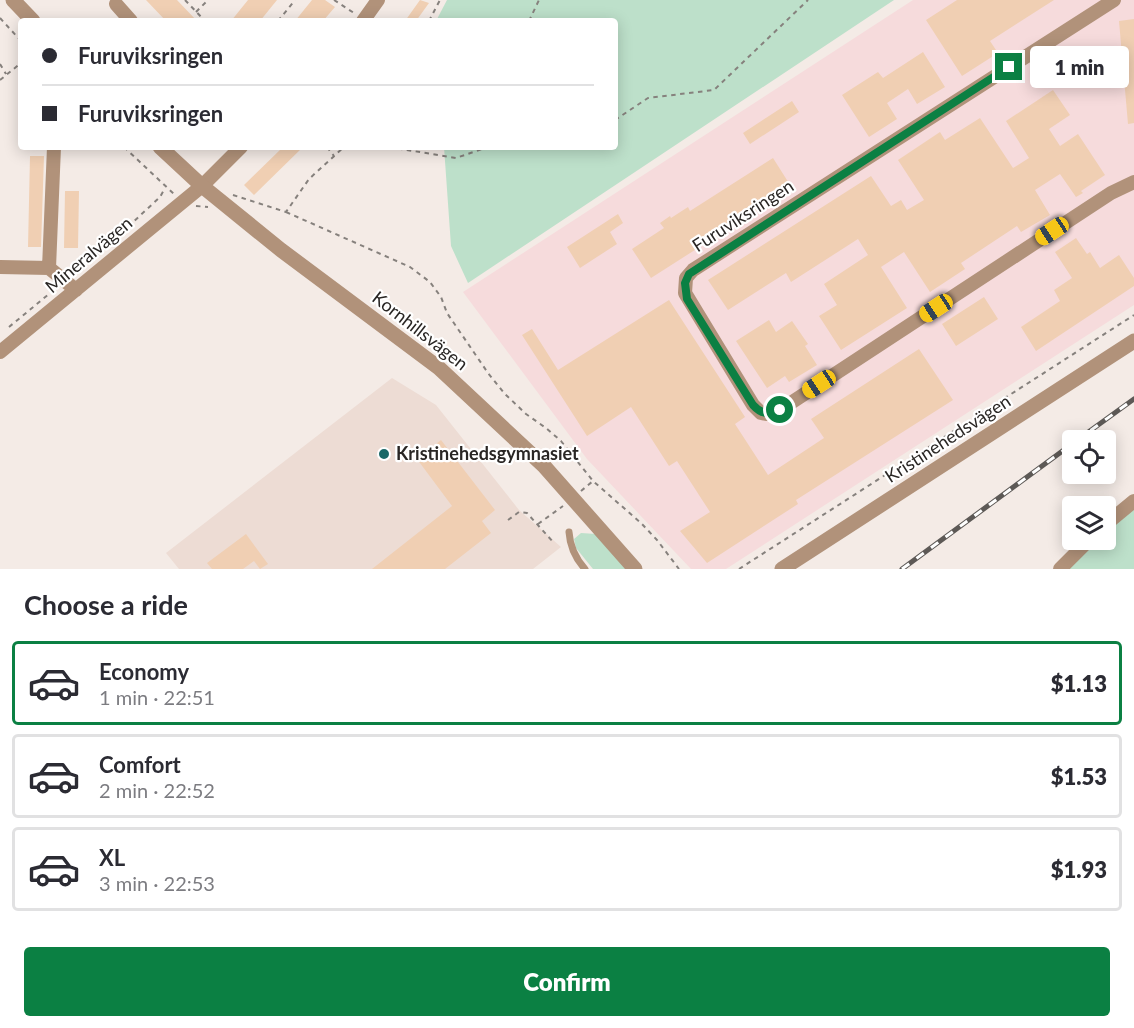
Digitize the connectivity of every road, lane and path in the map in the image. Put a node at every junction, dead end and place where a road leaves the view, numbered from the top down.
1 (13, 0) edge
2 (185, 0) edge
3 (208, 0) edge
4 (295, 0) edge
5 (334, 0) edge
6 (378, 0) edge
7 (440, 0) edge
8 (539, 0) edge
9 (808, 0) edge
10 (1114, 0) edge
11 (116, 4) dead end
12 (196, 12) junction
13 (0, 18) edge
14 (30, 18) edge
15 (128, 18) edge
16 (202, 18) edge
17 (280, 18) edge
18 (360, 18) edge
19 (364, 18) edge
20 (431, 18) edge
21 (530, 18) edge
22 (18, 38) edge
23 (0, 64) edge
24 (18, 65) edge
25 (6, 75) junction
26 (0, 80) edge
27 (618, 118) edge
28 (54, 150) edge
29 (127, 150) edge
30 (163, 150) edge
31 (238, 150) edge
32 (329, 150) edge
33 (341, 150) edge
34 (407, 150) edge
35 (479, 150) edge
36 (334, 156) junction
37 (1134, 182) edge
38 (202, 186) junction
39 (166, 187) junction
40 (183, 201) junction
41 (220, 201) junction
42 (286, 212) junction
43 (0, 268) edge
44 (49, 268) junction
45 (71, 285) junction
46 (1134, 315) edge
47 (7, 329) dead end
48 (1134, 341) edge
49 (0, 352) edge
50 (1134, 501) edge
51 (1116, 516) edge
52 (508, 520) dead end
53 (569, 532) dead end
54 (554, 543) dead end
55 (1079, 550) edge
56 (585, 569) edge
57 (635, 569) edge
58 (679, 569) edge
59 (739, 569) edge
60 (782, 569) edge
61 (1060, 569) edge

1 - 14 street
2 - 12 path
3 - 12 path
4 - 17 path
5 - 18 path
6 - 19 street
7 - 20 path
8 - 21 path
9 - 27 path
10 - 37 street, Furuviksringen
11 - 15 street
12 - 16 path
13 - 22 path
23 - 25 path
24 - 25 path
25 - 26 path
28 - 44 street
29 - 39 path
30 - 38 street, Kornhillsvägen
31 - 38 street, Mineralvägen
32 - 36 path
33 - 36 path
34 - 35 path
36 - 42 path
38 - 40 street, Mineralvägen
38 - 41 street, Kornhillsvägen
39 - 40 path
39 - 45 path
40 - 41 path
40 - 45 street, Mineralvägen
41 - 42 path
41 - 57 street, Kornhillsvägen
42 - 58 path
43 - 44 street
44 - 45 street
45 - 47 path
45 - 49 street, Mineralvägen
46 - 59 path
48 - 60 street, Kristinehedsvägen
50 - 51 street
52 - 54 path
53 - 56 lane
55 - 61 street

